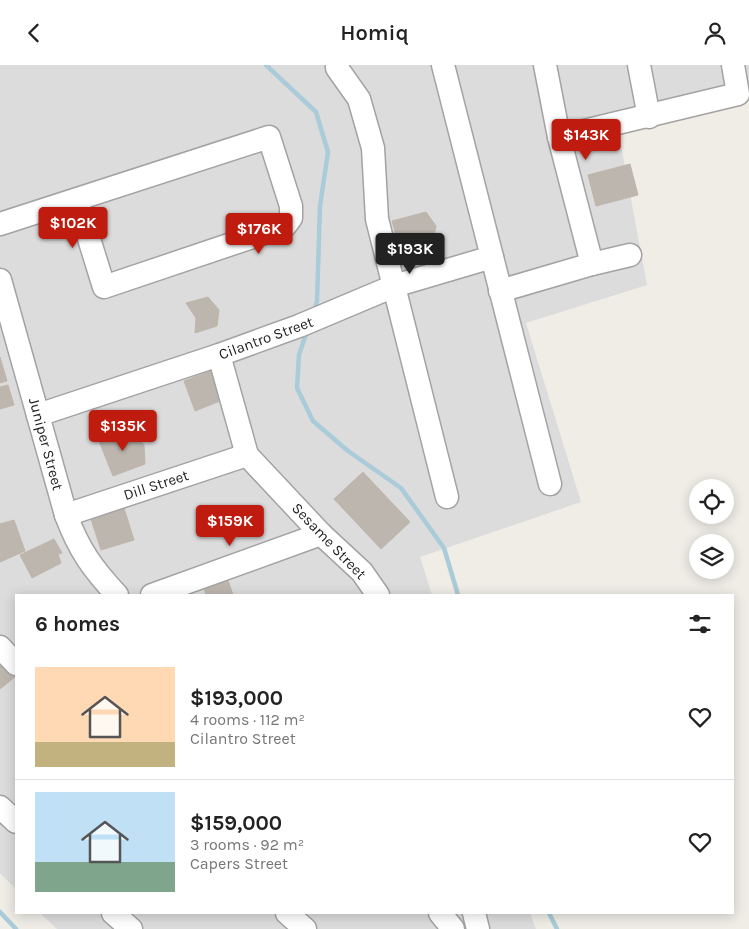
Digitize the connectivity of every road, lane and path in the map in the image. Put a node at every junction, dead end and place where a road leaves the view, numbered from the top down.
1 (443, 65) edge
2 (544, 65) edge
3 (638, 65) edge
4 (733, 65) edge
5 (336, 66) edge
6 (648, 117) junction
7 (559, 137) junction
8 (77, 200) junction
9 (0, 224) edge
10 (630, 255) dead end
11 (492, 257) junction
12 (592, 264) junction
13 (0, 280) edge
14 (394, 286) junction
15 (500, 291) junction
16 (219, 355) junction
17 (38, 415) junction
18 (247, 455) junction
19 (550, 484) dead end
20 (447, 497) dead end
21 (66, 515) junction
22 (321, 534) junction
23 (116, 594) edge
24 (155, 594) edge
25 (377, 594) edge
26 (0, 647) edge
27 (15, 663) edge
28 (0, 807) edge
29 (15, 821) edge
30 (114, 914) edge
31 (288, 914) edge
32 (441, 914) edge
33 (474, 914) edge
34 (131, 929) edge
35 (305, 929) edge
36 (452, 929) edge
37 (478, 929) edge

1 - 11 street
2 - 7 street
3 - 6 street
4 - 6 street
5 - 14 street
6 - 7 street
7 - 12 street
8 - 8 street
8 - 9 street
10 - 12 street
11 - 14 street, Cilantro Street
11 - 15 street
12 - 15 street
13 - 17 street, Juniper Street
14 - 16 street, Cilantro Street
14 - 20 street
15 - 19 street
16 - 17 street, Cilantro Street
16 - 18 street, Sesame Street
17 - 21 street, Juniper Street
18 - 21 street, Dill Street
18 - 22 street, Sesame Street
21 - 23 street, Juniper Street
22 - 24 street
22 - 25 street, Sesame Street
26 - 27 street
28 - 29 street
30 - 34 street
31 - 35 street
32 - 36 street
33 - 37 street

